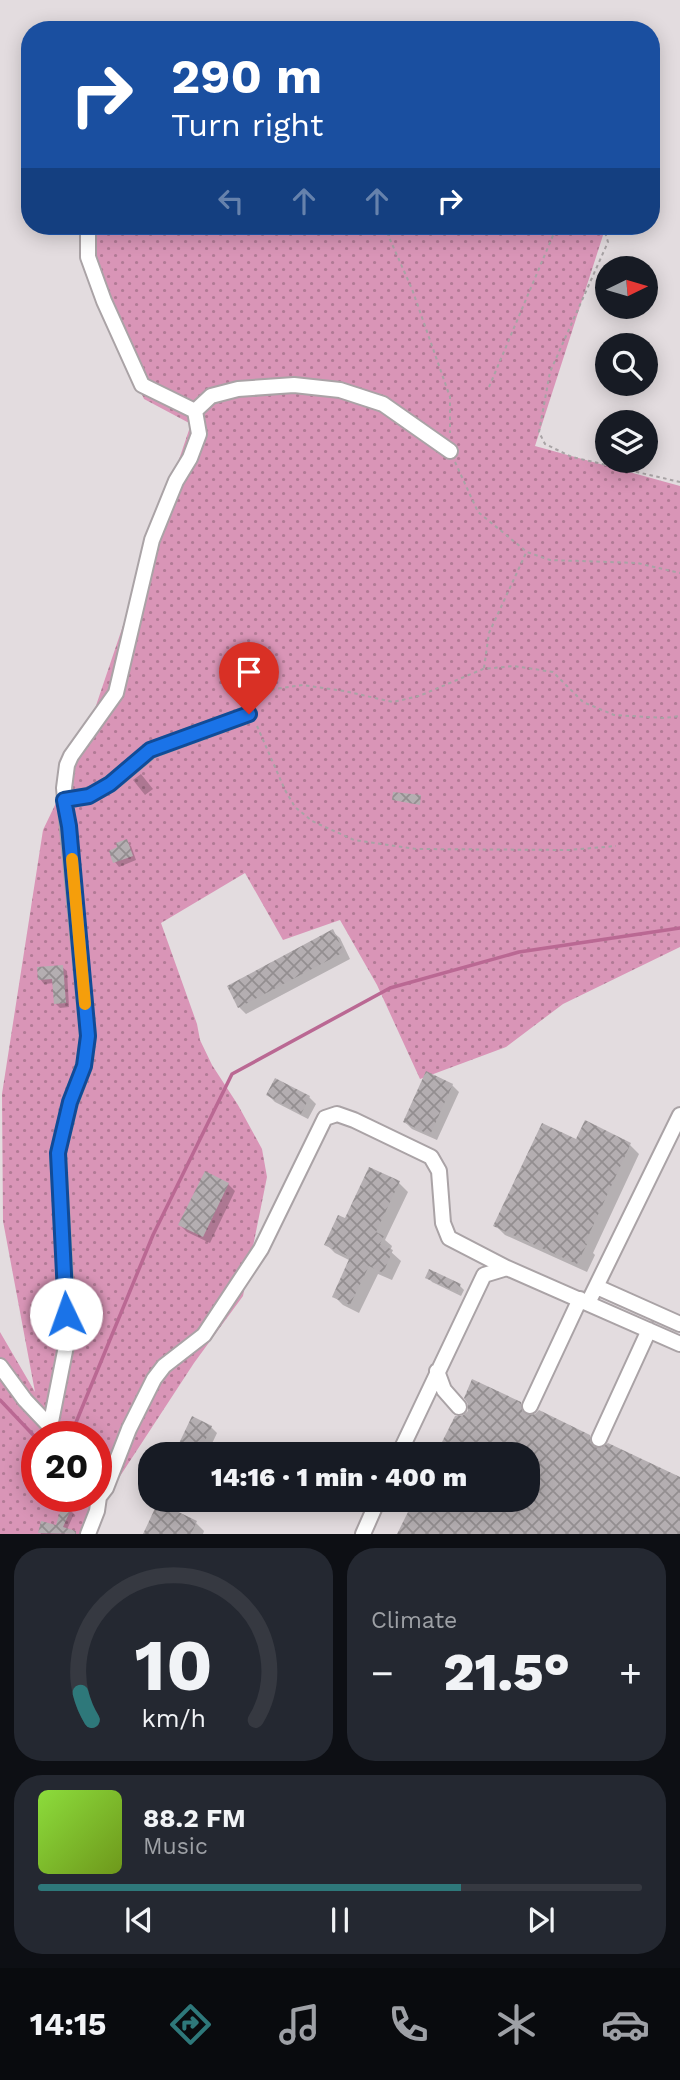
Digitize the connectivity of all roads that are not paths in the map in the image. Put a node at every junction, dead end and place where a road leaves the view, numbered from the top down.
1 (88, 235) edge
2 (195, 411) junction
3 (450, 451) road end
4 (249, 714) road end
5 (64, 800) junction
6 (680, 1115) edge
7 (507, 1268) junction
8 (597, 1287) junction
9 (584, 1301) junction
10 (680, 1324) edge
11 (649, 1330) junction
12 (680, 1344) edge
13 (0, 1366) edge
14 (437, 1371) junction
15 (530, 1406) dead end
16 (459, 1407) dead end
17 (45, 1421) edge
18 (56, 1421) edge
19 (599, 1439) dead end
20 (404, 1442) edge
21 (112, 1473) edge
22 (97, 1512) edge
23 (373, 1512) edge
24 (88, 1534) edge
25 (363, 1534) edge

1 - 2 street
2 - 3 street
2 - 5 street
4 - 5 street
5 - 18 street
6 - 8 street
7 - 9 street
7 - 14 street
7 - 21 street
8 - 9 street
8 - 10 street
9 - 11 street
9 - 15 street
11 - 12 street
11 - 19 street
13 - 17 street
14 - 16 street
14 - 20 street
22 - 24 street
23 - 25 street

